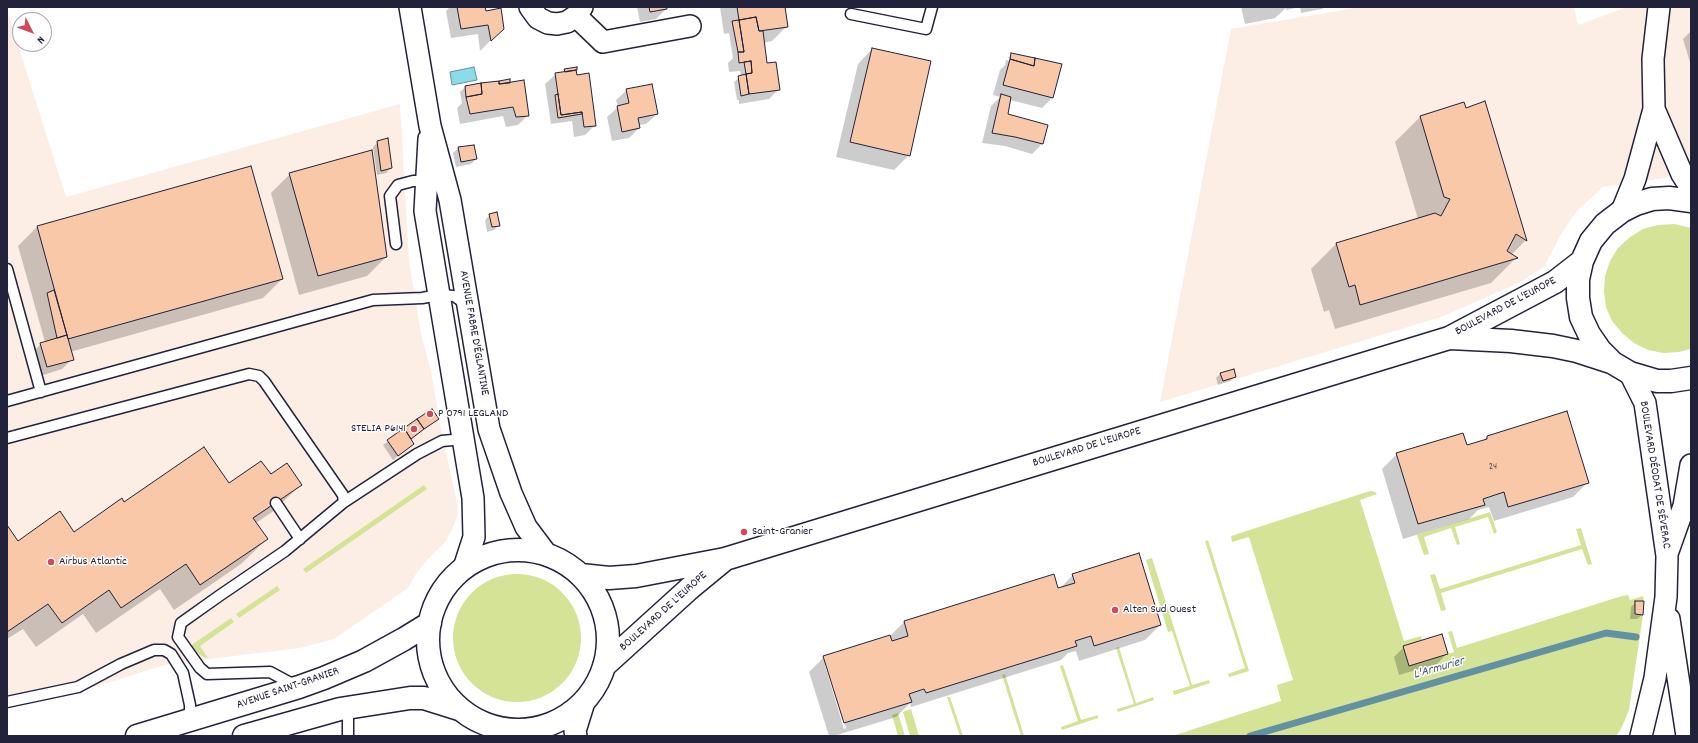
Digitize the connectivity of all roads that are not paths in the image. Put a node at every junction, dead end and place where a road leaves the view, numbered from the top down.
1 (410, 7) edge
2 (530, 7) edge
3 (932, 7) edge
4 (1659, 7) edge
5 (579, 12) edge
6 (851, 14) dead end
7 (690, 26) dead end
8 (1654, 109) junction
9 (430, 126) junction
10 (425, 181) junction
11 (1691, 188) edge
12 (1691, 201) edge
13 (1622, 211) junction
14 (396, 244) dead end
15 (1582, 261) junction
16 (7, 269) edge
17 (439, 295) junction
18 (469, 307) junction
19 (1449, 338) junction
20 (1622, 368) junction
21 (1691, 378) edge
22 (41, 392) junction
23 (7, 401) edge
24 (7, 438) edge
25 (462, 439) junction
26 (1691, 465) edge
27 (344, 502) junction
28 (276, 503) dead end
29 (300, 539) junction
30 (547, 555) junction
31 (1667, 556) junction
32 (725, 559) junction
33 (464, 568) junction
34 (581, 575) junction
35 (1666, 597) junction
36 (430, 623) junction
37 (604, 666) junction
38 (299, 687) junction
39 (7, 702) edge
40 (584, 702) junction
41 (348, 708) junction
42 (459, 709) junction
43 (190, 720) junction
44 (512, 733) edge
45 (137, 736) edge
46 (244, 736) edge
47 (348, 736) edge
48 (576, 736) edge
49 (1641, 736) edge
50 (1687, 736) edge

1 - 9 street, AVENUE FABRE D'ÉGLANTINE
2 - 5 street
3 - 6 lane
4 - 8 street
5 - 7 street
8 - 11 street
8 - 13 street
9 - 10 street, AVENUE FABRE D'ÉGLANTINE
9 - 18 street, AVENUE FABRE D'ÉGLANTINE
10 - 14 lane
10 - 17 street, AVENUE FABRE D'ÉGLANTINE
12 - 13 street, BOULEVARD DE L'EUROPE
13 - 15 street, BOULEVARD DE L'EUROPE
15 - 19 street, BOULEVARD DE L'EUROPE
15 - 20 street, BOULEVARD DE L'EUROPE
16 - 22 lane
17 - 18 lane
17 - 22 lane
17 - 25 street, AVENUE FABRE D'ÉGLANTINE
18 - 30 street, AVENUE FABRE D'ÉGLANTINE
19 - 20 street, BOULEVARD DE L'EUROPE
19 - 32 street, BOULEVARD DE L'EUROPE
20 - 21 street, BOULEVARD DE L'EUROPE
20 - 31 street, BOULEVARD DÉODAT DE SÉVERAC
22 - 23 lane
24 - 27 lane
25 - 27 lane
25 - 33 street, AVENUE FABRE D'ÉGLANTINE
26 - 31 street, BOULEVARD DÉODAT DE SÉVERAC
27 - 29 lane
28 - 29 lane
29 - 38 lane
30 - 33 street
30 - 34 street
31 - 35 street, BOULEVARD DÉODAT DE SÉVERAC
32 - 34 street, BOULEVARD DE L'EUROPE
32 - 37 street, BOULEVARD DE L'EUROPE
33 - 36 street
34 - 37 street
35 - 49 street, BOULEVARD DÉODAT DE SÉVERAC
35 - 50 street, BOULEVARD DÉODAT DE SÉVERAC
36 - 38 street, AVENUE SAINT-GRANIER
36 - 42 street
37 - 40 street
38 - 43 street, AVENUE SAINT-GRANIER
39 - 43 lane
40 - 44 street
40 - 48 street
41 - 42 street
41 - 46 street
41 - 47 lane
42 - 44 street
43 - 45 street, AVENUE SAINT-GRANIER

